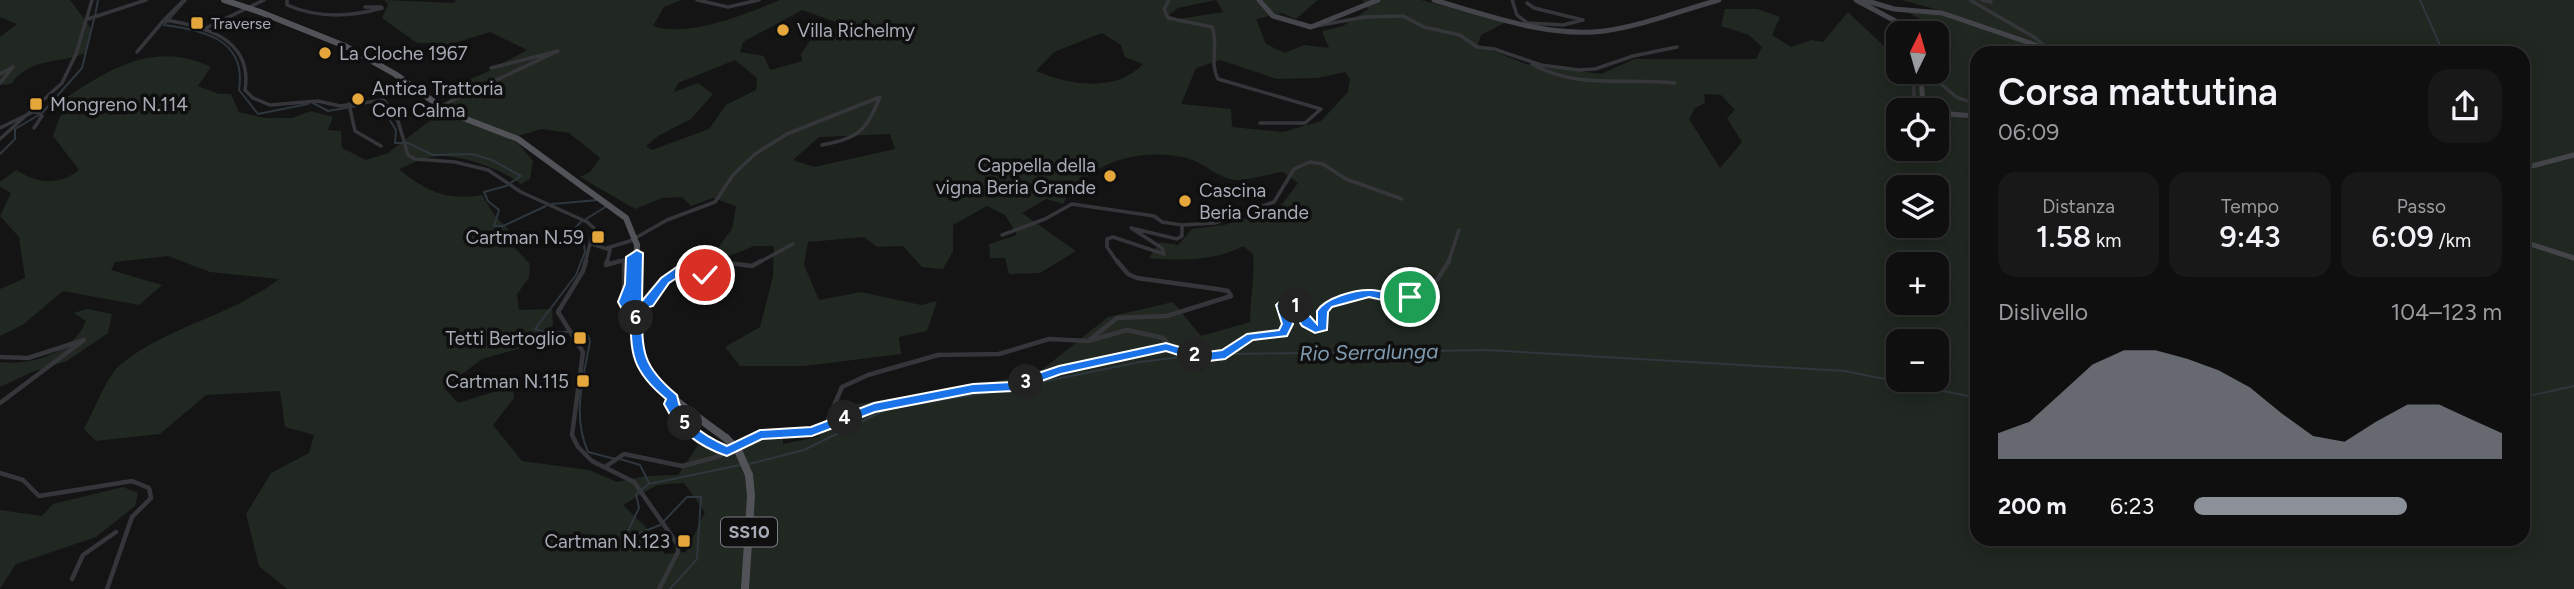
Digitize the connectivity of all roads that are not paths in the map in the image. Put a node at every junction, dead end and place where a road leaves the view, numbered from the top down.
1 (92, 0) edge
2 (146, 0) edge
3 (184, 0) edge
4 (224, 0) edge
5 (264, 0) edge
6 (287, 0) edge
7 (697, 0) edge
8 (759, 0) edge
9 (1169, 0) edge
10 (1259, 0) edge
11 (1378, 0) edge
12 (1434, 0) edge
13 (1512, 0) edge
14 (1719, 0) edge
15 (1856, 0) edge
16 (1864, 0) edge
17 (1970, 0) edge
18 (1982, 0) edge
19 (1991, 2) edge
20 (1527, 3) dead end
21 (365, 6) dead end
22 (88, 20) junction
23 (165, 20) junction
24 (1895, 21) edge
25 (1530, 25) junction
26 (1316, 26) junction
27 (206, 28) junction
28 (2036, 46) edge
29 (2046, 46) edge
30 (1677, 47) dead end
31 (137, 52) dead end
32 (1522, 58) junction
33 (491, 68) dead end
34 (0, 74) edge
35 (0, 83) edge
36 (1675, 83) dead end
37 (1924, 84) edge
38 (1940, 84) edge
39 (1970, 102) edge
40 (350, 106) junction
41 (440, 106) junction
42 (35, 111) junction
43 (1970, 115) edge
44 (1260, 123) dead end
45 (0, 128) edge
46 (34, 128) dead end
47 (0, 139) edge
48 (822, 145) dead end
49 (381, 146) dead end
50 (2574, 155) edge
51 (2530, 166) edge
52 (1402, 199) dead end
53 (1182, 225) junction
54 (1459, 230) dead end
55 (1002, 235) dead end
56 (592, 244) junction
57 (793, 244) dead end
58 (2530, 244) edge
59 (607, 248) junction
60 (637, 249) junction
61 (2574, 258) edge
62 (624, 302) junction
63 (1088, 341) junction
64 (1166, 347) junction
65 (0, 357) edge
66 (672, 398) junction
67 (0, 403) edge
68 (825, 428) junction
69 (727, 451) junction
70 (605, 467) junction
71 (0, 473) edge
72 (130, 523) junction
73 (72, 579) dead end
74 (107, 589) edge
75 (659, 589) edge
76 (745, 589) edge

1 - 22 street
2 - 22 street
3 - 23 street
4 - 41 main road, SS10, bridge
5 - 27 street
6 - 21 street
7 - 8 street
9 - 44 street
10 - 26 street
11 - 26 street
12 - 25 street
13 - 25 street
14 - 25 street
15 - 24 street
16 - 28 street
17 - 29 street
18 - 19 street
20 - 25 street
22 - 42 street
23 - 27 street
23 - 31 street
26 - 32 street
27 - 40 street
30 - 32 street
32 - 36 street
33 - 41 street
34 - 35 street
37 - 43 street
38 - 39 street
40 - 49 street
40 - 56 street
41 - 60 main road, SS10, bridge
42 - 45 street
42 - 46 street
42 - 47 street
48 - 59 street
50 - 51 street
52 - 53 street
53 - 55 street
53 - 63 street
54 - 64 street
56 - 59 street
56 - 70 street
57 - 62 street, bridge
58 - 61 street
59 - 62 street
60 - 62 street
60 - 66 main road, SS10
63 - 64 street
63 - 68 street
64 - 68 street
65 - 67 street
66 - 69 street
66 - 76 main road, SS10, bridge
68 - 69 street
69 - 70 street
70 - 75 street
71 - 72 street
72 - 73 street
72 - 74 street

